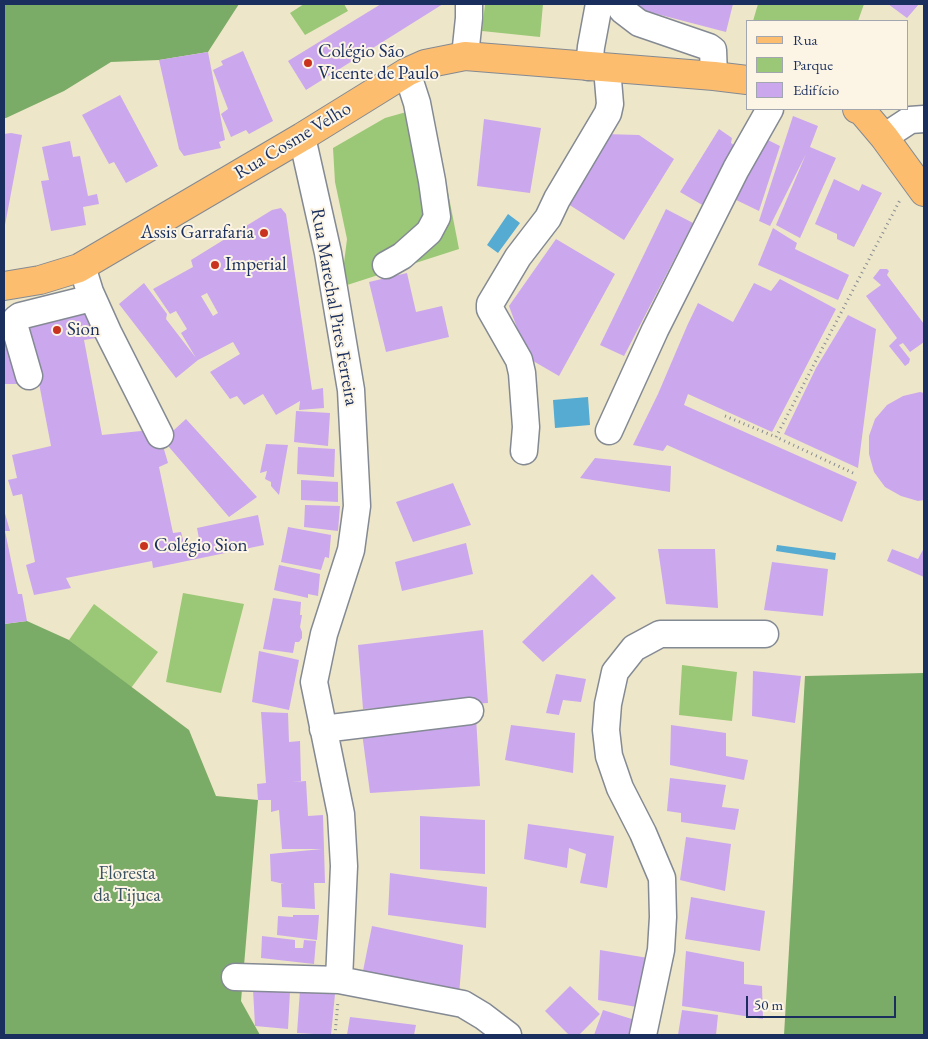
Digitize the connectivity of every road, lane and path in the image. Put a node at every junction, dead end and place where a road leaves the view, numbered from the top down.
1 (469, 4) edge
2 (599, 4) edge
3 (620, 4) edge
4 (465, 56) junction
5 (598, 68) junction
6 (407, 72) junction
7 (714, 76) junction
8 (746, 80) edge
9 (769, 110) edge
10 (860, 110) edge
11 (924, 118) edge
12 (302, 137) junction
13 (884, 138) junction
14 (919, 185) edge
15 (386, 265) dead end
16 (82, 266) junction
17 (5, 286) edge
18 (92, 298) junction
19 (20, 316) junction
20 (29, 376) dead end
21 (725, 416) dead end
22 (609, 431) dead end
23 (160, 435) dead end
24 (776, 437) junction
25 (524, 451) dead end
26 (853, 473) dead end
27 (765, 634) dead end
28 (470, 712) dead end
29 (323, 729) junction
30 (235, 977) dead end
31 (339, 980) junction
32 (335, 1035) edge
33 (508, 1035) edge
34 (643, 1035) edge

1 - 4 street
2 - 5 street
3 - 7 street
4 - 5 main road, Rua Cosme Velho
4 - 6 main road, Rua Cosme Velho
5 - 7 main road, Rua Cosme Velho
5 - 25 street
6 - 12 main road, Rua Cosme Velho
6 - 15 street
7 - 8 main road, Rua Cosme Velho
9 - 22 street
10 - 13 main road
11 - 13 street
12 - 16 main road, Rua Cosme Velho
12 - 29 street, Rua Marechal Pires Ferreira
13 - 14 main road
14 - 24 path
16 - 17 main road, Rua Cosme Velho
16 - 18 street
17 - 19 street
18 - 19 street
18 - 23 street
19 - 20 street
21 - 24 path
24 - 26 path
27 - 34 street
28 - 29 street
29 - 31 street, Rua Marechal Pires Ferreira
30 - 31 street
31 - 32 path
31 - 33 street

